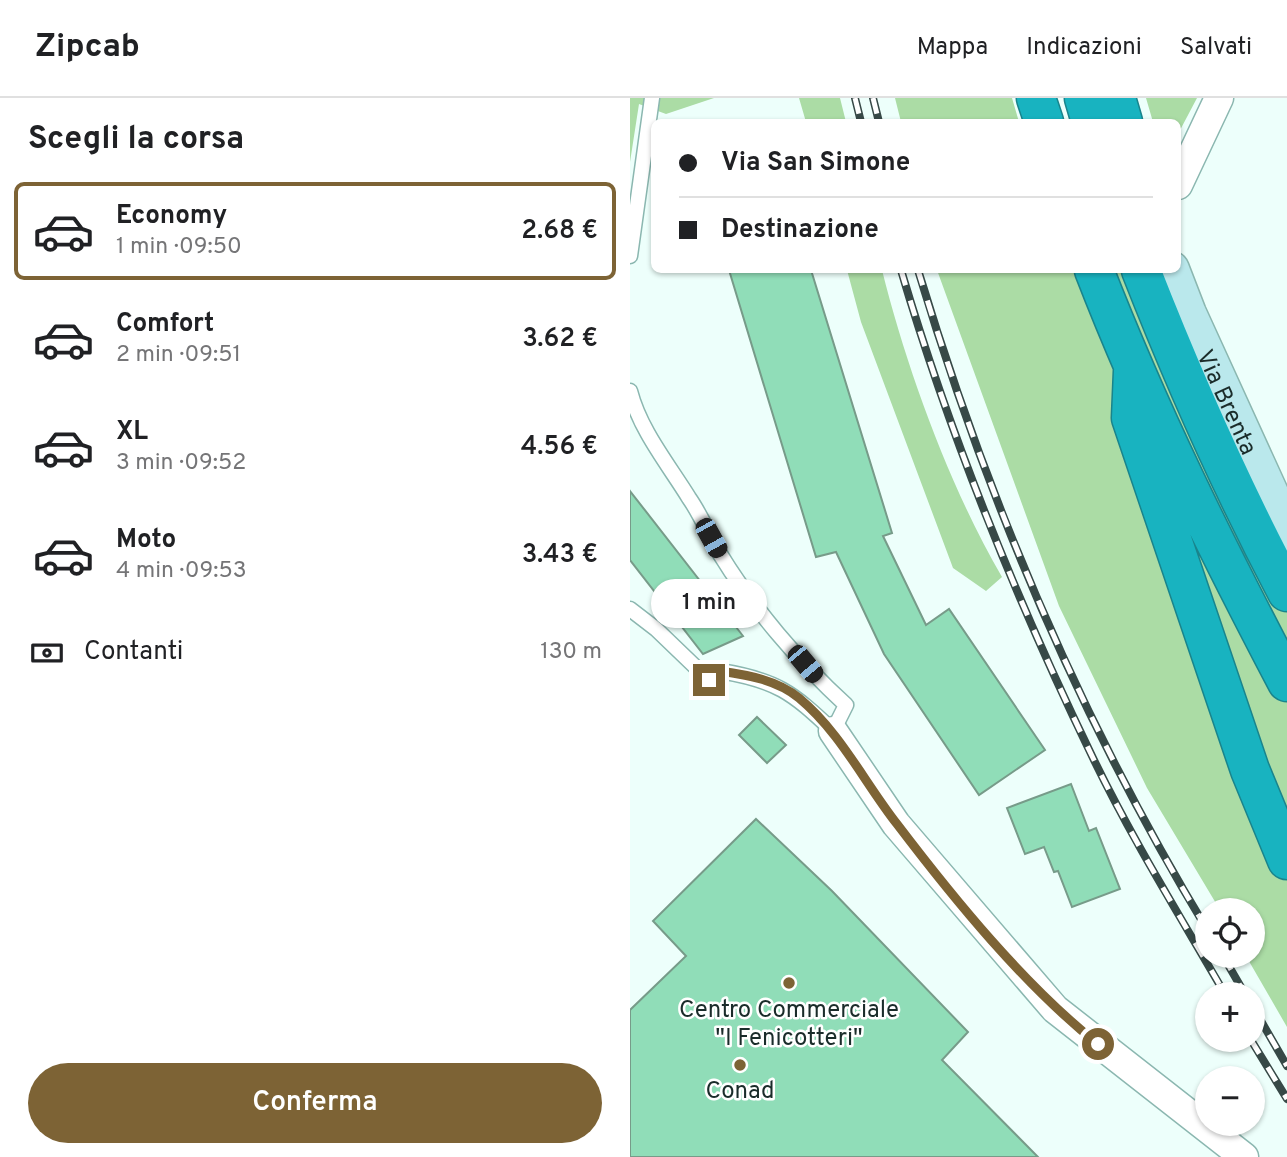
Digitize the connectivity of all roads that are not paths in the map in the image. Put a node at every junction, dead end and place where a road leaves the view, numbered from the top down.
1 (652, 98) edge
2 (1035, 98) edge
3 (1084, 98) edge
4 (1116, 98) edge
5 (1219, 98) edge
6 (1043, 119) edge
7 (1090, 119) edge
8 (1122, 119) edge
9 (1181, 179) edge
10 (630, 256) edge
11 (1095, 273) edge
12 (1142, 273) edge
13 (1171, 273) edge
14 (1133, 371) junction
15 (630, 391) edge
16 (1287, 533) edge
17 (1287, 592) edge
18 (630, 609) edge
19 (1287, 682) edge
20 (832, 730) junction
21 (1287, 860) edge
22 (1244, 1157) edge

1 - 10 lane
2 - 6 highway
3 - 7 highway
4 - 8 highway
5 - 9 street
11 - 14 highway
12 - 17 highway
13 - 16 street, Via Brenta
14 - 19 highway
14 - 21 highway
15 - 20 lane
18 - 20 lane
20 - 22 street

